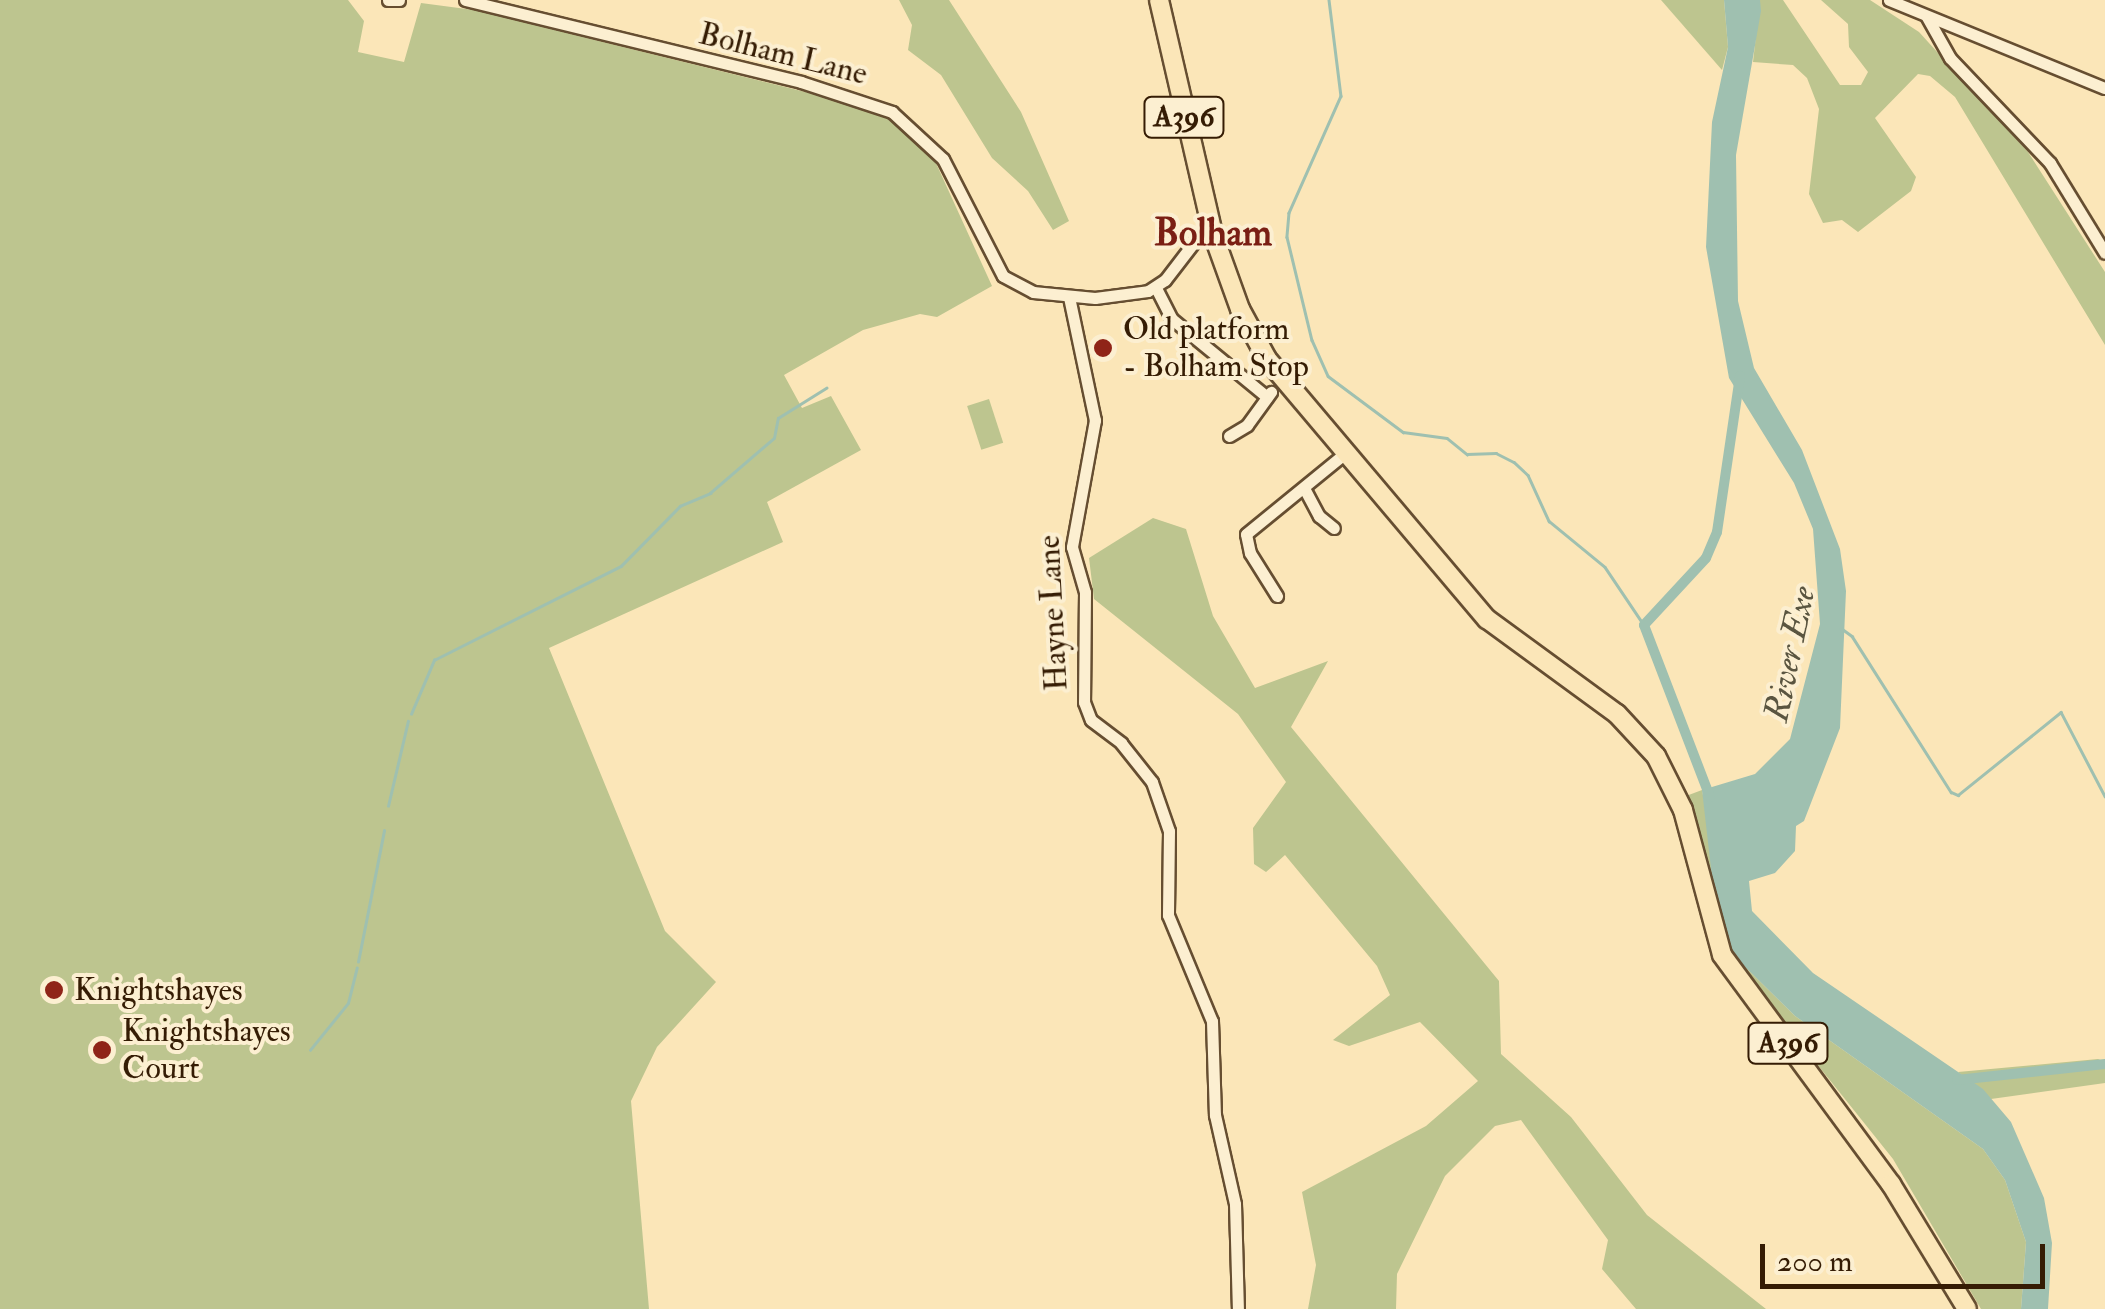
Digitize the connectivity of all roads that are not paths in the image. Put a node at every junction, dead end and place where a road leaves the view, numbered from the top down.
1 (388, 0) edge
2 (399, 0) edge
3 (465, 0) edge
4 (1160, 0) edge
5 (1889, 0) edge
6 (1927, 18) junction
7 (2105, 88) edge
8 (1212, 234) junction
9 (2105, 253) edge
10 (1156, 288) junction
11 (1069, 297) junction
12 (1229, 436) dead end
13 (1344, 454) junction
14 (1304, 488) junction
15 (1334, 528) dead end
16 (1277, 596) dead end
17 (1238, 1309) edge
18 (1967, 1309) edge

1 - 2 street
3 - 11 street, Bolham Lane
4 - 8 main road, A396
5 - 6 street
6 - 7 street
6 - 9 street
8 - 10 street
8 - 13 main road, A396
10 - 11 street, Bolham Lane
10 - 12 street
11 - 17 street, Hayne Lane
13 - 14 street
13 - 18 main road, A396
14 - 15 street
14 - 16 street

